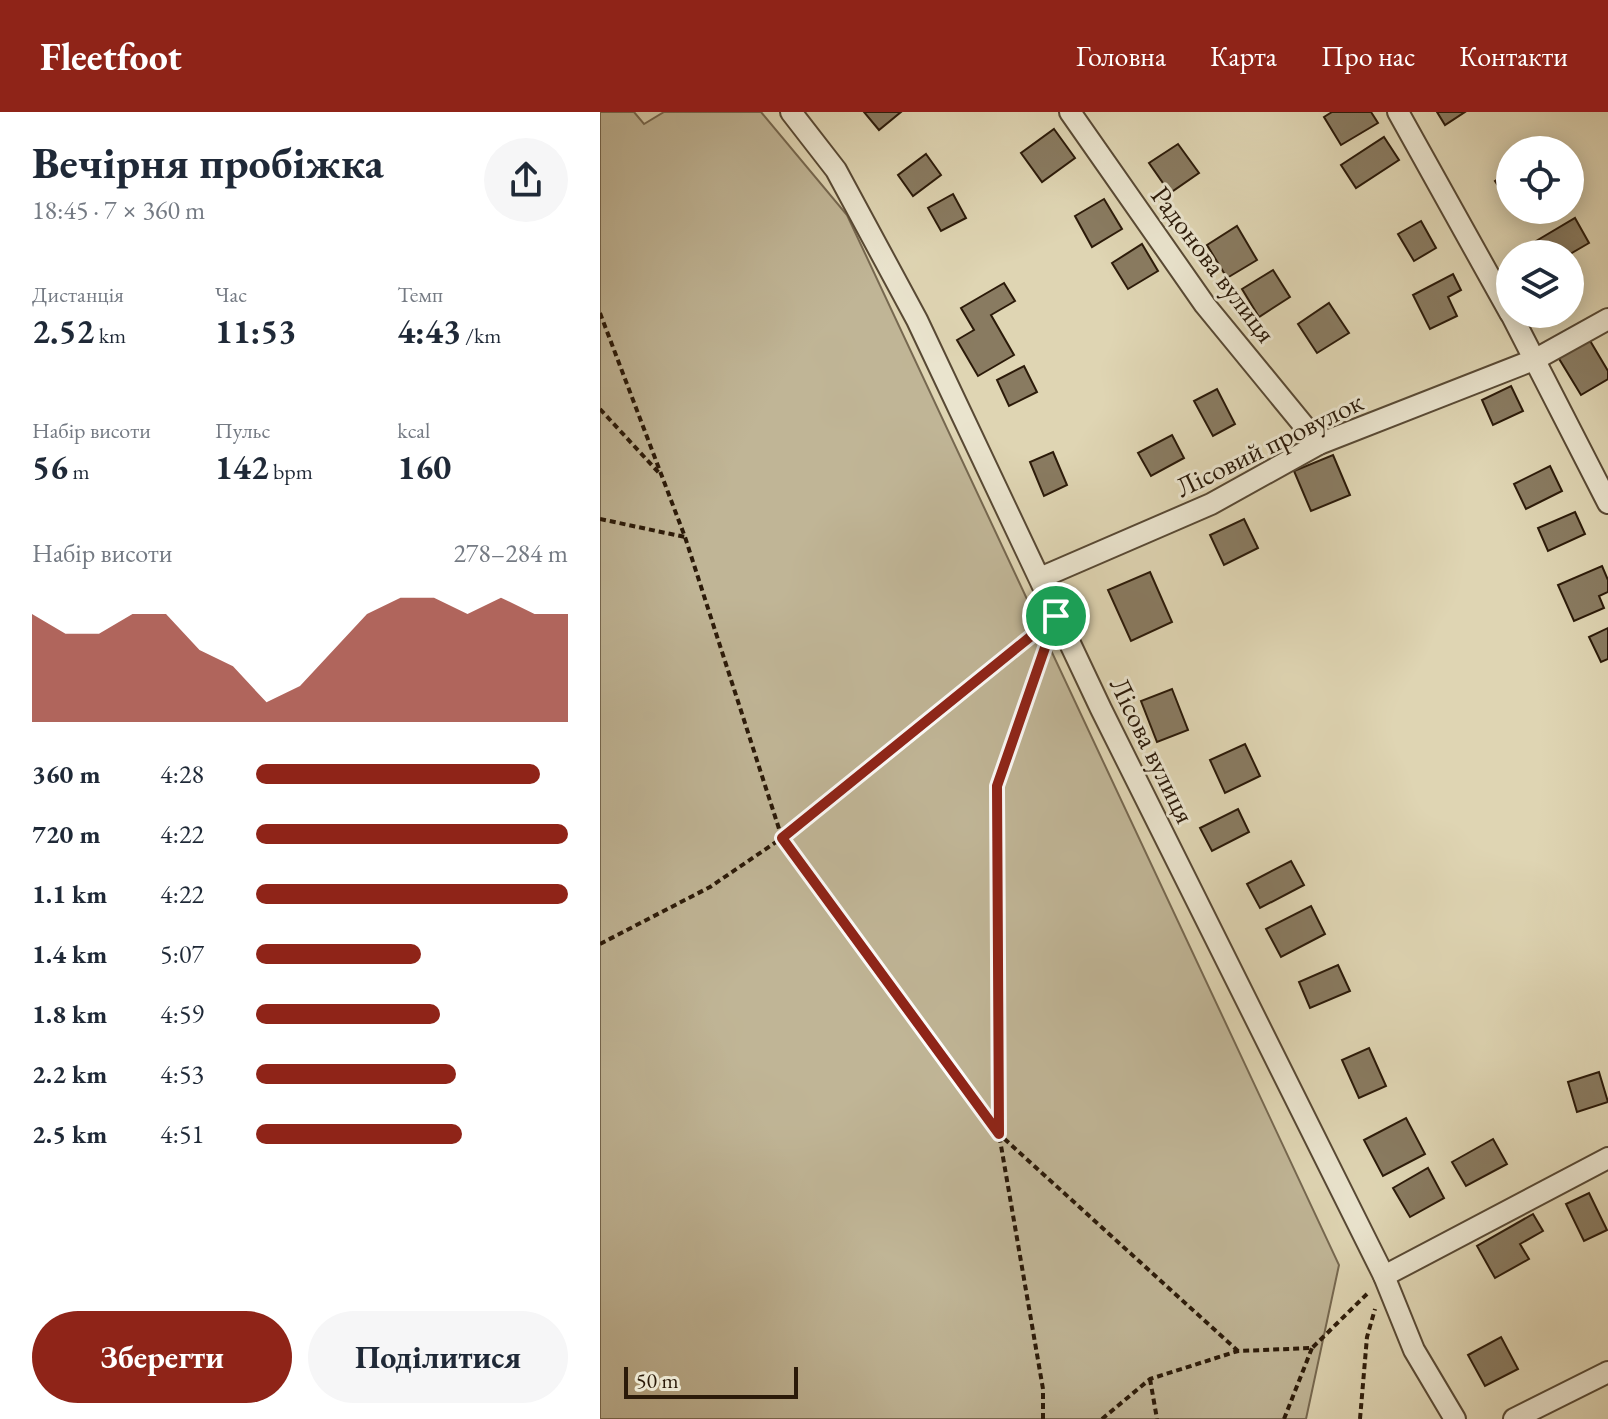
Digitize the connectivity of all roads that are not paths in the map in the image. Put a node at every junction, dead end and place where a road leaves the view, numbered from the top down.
1 (791, 112) edge
2 (1070, 112) edge
3 (1398, 112) edge
4 (1496, 289) edge
5 (1608, 319) edge
6 (1518, 328) edge
7 (1536, 359) junction
8 (1319, 444) junction
9 (1608, 503) edge
10 (1040, 578) junction
11 (1608, 1158) edge
12 (1384, 1276) junction
13 (1608, 1372) edge
14 (1455, 1419) edge
15 (1514, 1419) edge

1 - 10 street, Лісова вулиця
2 - 8 street, Радонова вулиця
3 - 4 street
5 - 7 street, Лісовий провулок
6 - 7 street
7 - 8 street, Лісовий провулок
7 - 9 street
8 - 10 street, Лісовий провулок
10 - 12 street, Лісова вулиця
11 - 12 street
12 - 14 street, Лісова вулиця
13 - 15 street

